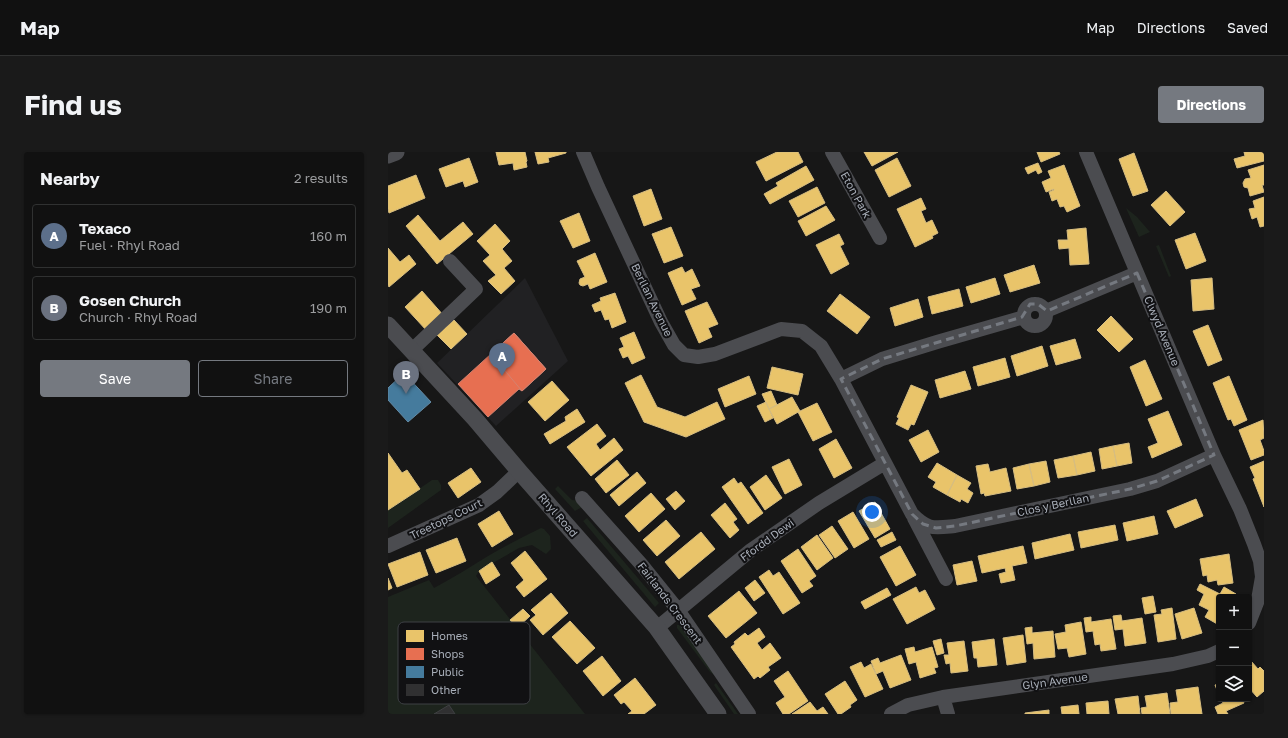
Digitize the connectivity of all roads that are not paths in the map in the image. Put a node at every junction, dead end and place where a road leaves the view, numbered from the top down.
1 (396, 152) edge
2 (583, 152) edge
3 (832, 152) edge
4 (1086, 152) edge
5 (388, 155) edge
6 (880, 238) dead end
7 (450, 261) dead end
8 (1137, 272) junction
9 (388, 325) edge
10 (412, 350) junction
11 (841, 379) junction
12 (1214, 455) junction
13 (885, 463) junction
14 (519, 470) junction
15 (902, 493) joint
16 (582, 498) dead end
17 (912, 514) junction
18 (388, 546) edge
19 (946, 579) dead end
20 (678, 610) junction
21 (1252, 615) edge
22 (657, 628) junction
23 (1216, 652) edge
24 (943, 697) junction
25 (718, 714) edge
26 (749, 714) edge
27 (891, 714) edge
28 (948, 714) edge

1 - 5 street
2 - 11 street, Berllan Avenue
3 - 6 street, Eton Park
4 - 8 street, Clwyd Avenue
7 - 10 street
8 - 11 street
8 - 12 street, Clwyd Avenue
9 - 10 street, Rhyl Road
10 - 14 street, Rhyl Road
11 - 13 street, Berllan Avenue
12 - 17 street, Clos y Berllan
12 - 21 street, Clwyd Avenue
13 - 15 street, Berllan Avenue
13 - 20 street, Ffordd Dewi
14 - 18 street, Treetops Court
14 - 22 street, Rhyl Road
15 - 17 street, Clos y Berllan
16 - 20 street, Fairlands Crescent
17 - 19 street
20 - 22 street, Ffordd Dewi
20 - 26 street, Fairlands Crescent
22 - 25 street, Rhyl Road
23 - 24 street, Glyn Avenue
24 - 27 street, Glyn Avenue
24 - 28 street

